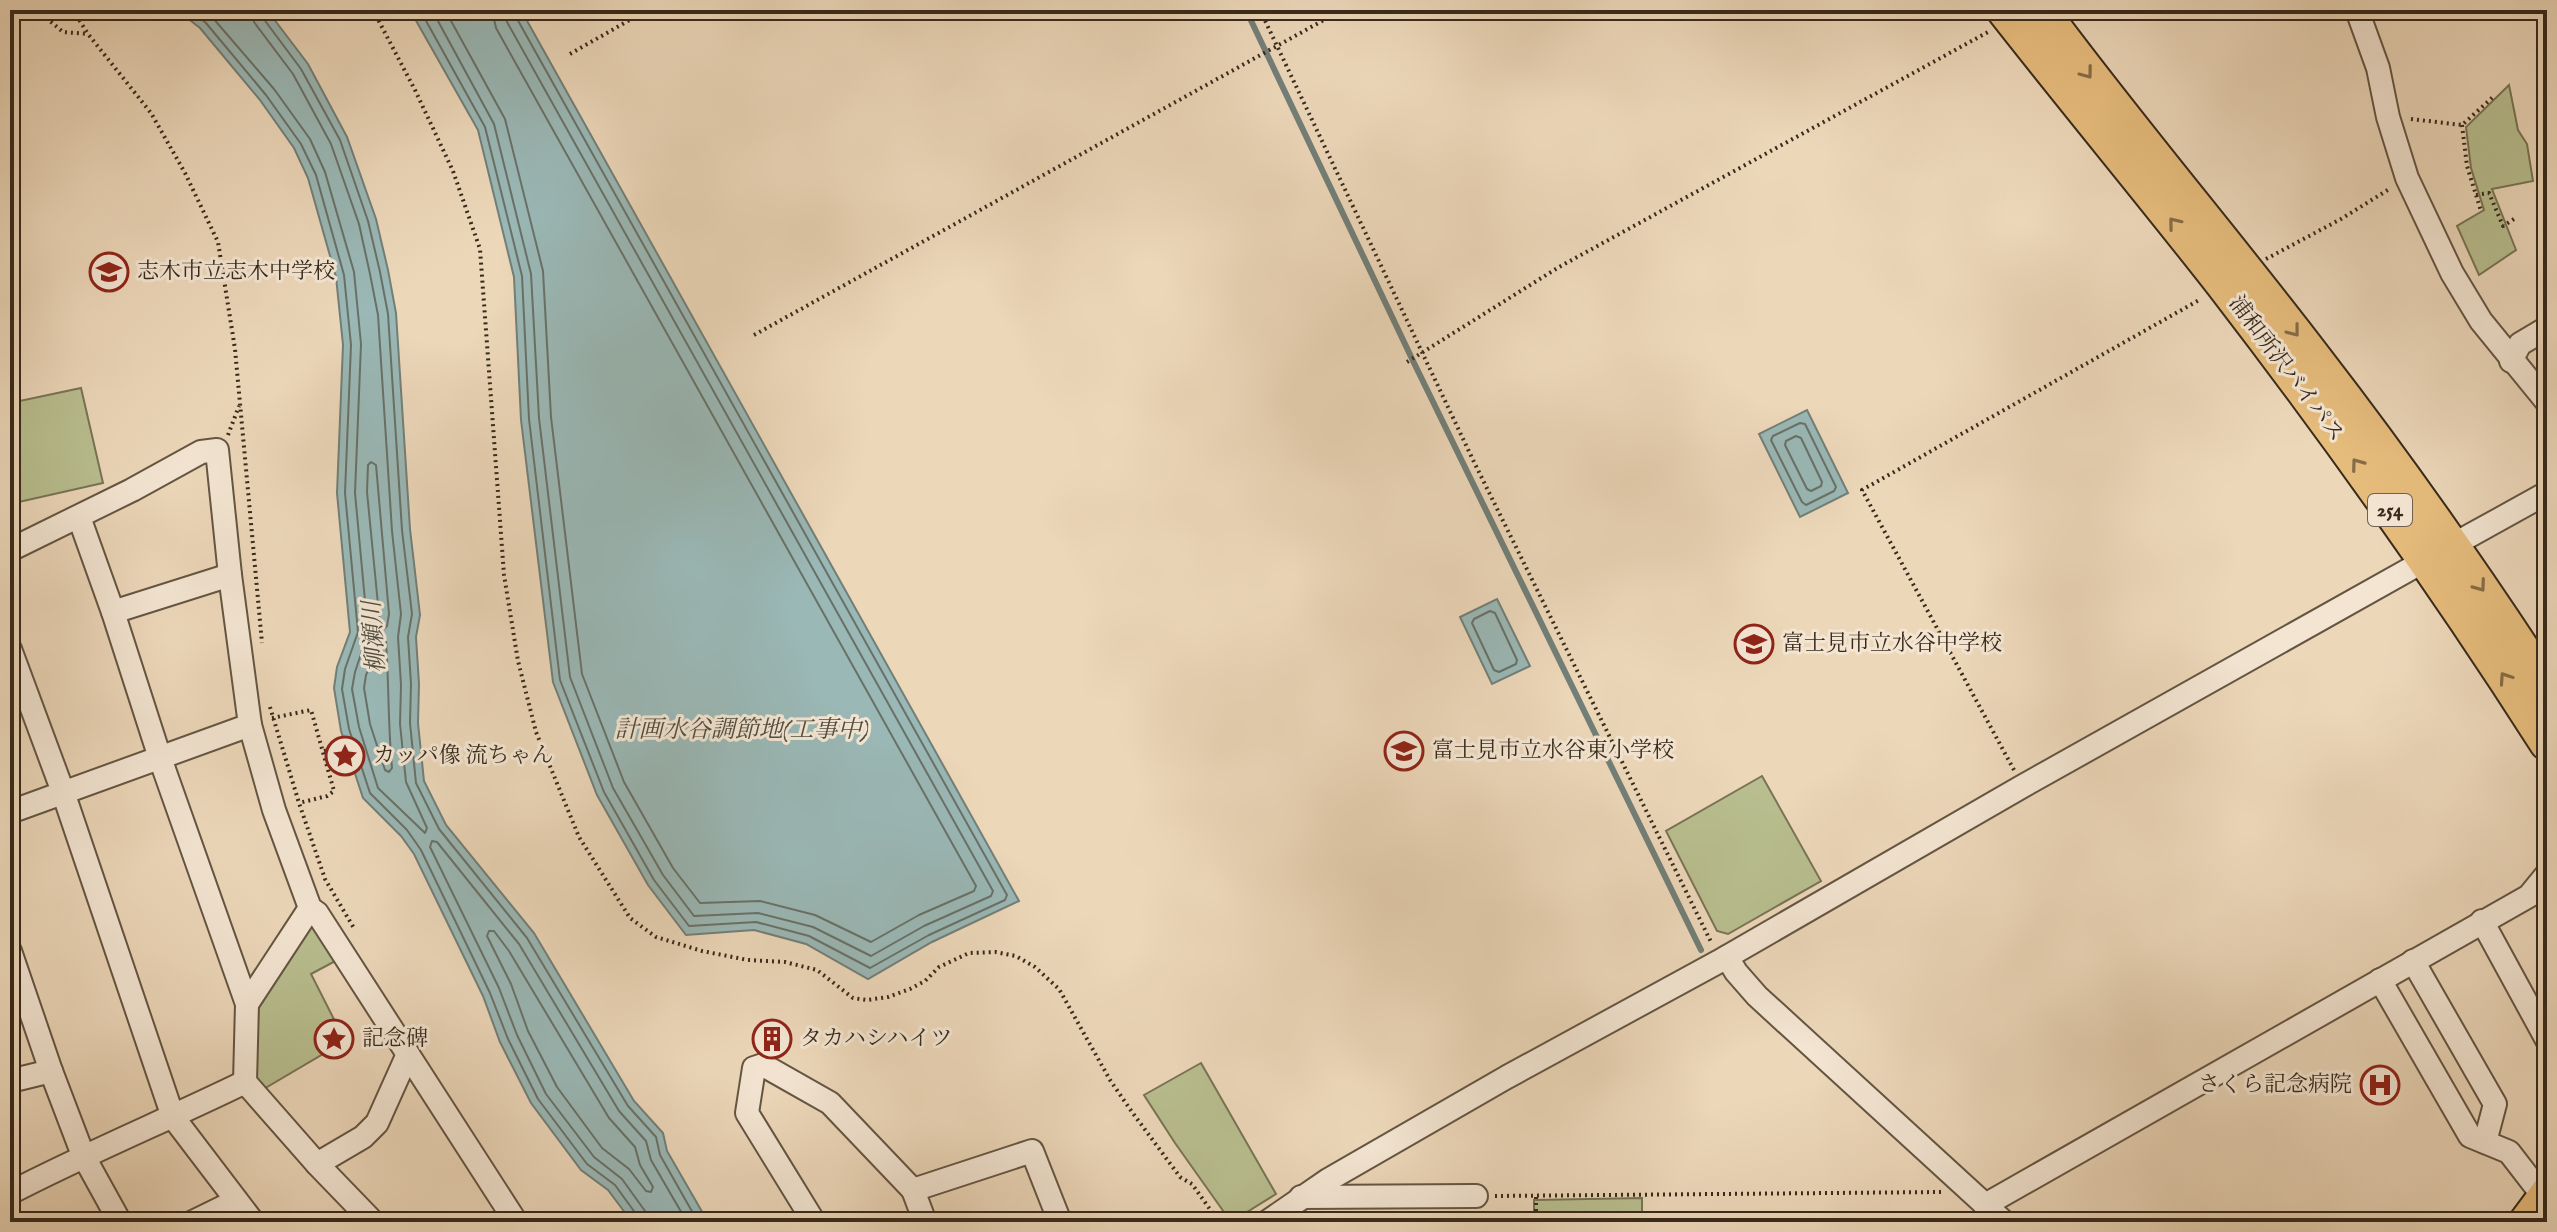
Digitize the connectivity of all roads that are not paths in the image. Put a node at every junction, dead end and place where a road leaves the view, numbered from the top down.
1 (2357, 10) edge
2 (2019, 13) edge
3 (2547, 328) edge
4 (2511, 361) junction
5 (2547, 402) edge
6 (2547, 493) edge
7 (79, 517) junction
8 (10, 550) edge
9 (2438, 553) junction
10 (230, 575) junction
11 (113, 612) junction
12 (10, 649) edge
13 (2547, 687) edge
14 (250, 725) junction
15 (2547, 743) edge
16 (160, 758) junction
17 (63, 792) junction
18 (10, 812) edge
19 (2547, 874) edge
20 (310, 908) junction
21 (2482, 921) junction
22 (10, 951) edge
23 (2413, 961) junction
24 (1717, 962) junction
25 (2380, 980) junction
26 (247, 1004) junction
27 (2547, 1040) edge
28 (2463, 1048) junction
29 (408, 1054) junction
30 (2431, 1066) junction
31 (51, 1071) junction
32 (10, 1081) edge
33 (245, 1082) junction
34 (173, 1117) junction
35 (2485, 1142) junction
36 (83, 1155) junction
37 (317, 1164) junction
38 (913, 1190) junction
39 (10, 1193) edge
40 (2545, 1193) edge
41 (1476, 1196) road end
42 (1300, 1197) junction
43 (236, 1201) junction
44 (1985, 1205) junction
45 (120, 1222) edge
46 (193, 1222) edge
47 (253, 1222) edge
48 (373, 1222) edge
49 (516, 1222) edge
50 (814, 1222) edge
51 (925, 1222) edge
52 (1060, 1222) edge
53 (1267, 1222) edge
54 (2004, 1222) edge
55 (2524, 1222) edge

1 - 4 street
2 - 9 highway, 浦和所沢バイパス / 254
3 - 4 street
4 - 5 street
6 - 9 street
7 - 8 street
7 - 10 street
7 - 11 street
9 -> 13 highway, 浦和所沢バイパス / 254
15 -> 9 highway, 浦和所沢バイパス / 254
9 - 24 street
10 - 11 street
10 - 14 street
11 - 16 street
12 - 17 street
14 - 16 street
14 - 20 street
16 - 17 street
16 - 26 street
17 - 18 street
17 - 34 street
19 - 21 street
20 - 26 street
20 - 29 street
21 - 23 street
21 - 27 street
22 - 31 street
23 - 25 street
23 - 28 street
24 - 42 street
24 - 44 street
25 - 30 street
25 - 44 street
26 - 33 street
28 - 30 street
28 - 35 street
29 - 37 street
29 - 49 street
30 - 35 street
31 - 32 street
31 - 36 street
33 - 34 street
33 - 37 street
34 - 36 street
34 - 43 street
35 - 40 street
36 - 39 street
36 - 45 street
37 - 48 street
38 - 50 street
38 - 51 street
38 - 52 street
40 - 55 main road
41 - 42 street
42 - 53 street
43 - 46 street
43 - 47 street
44 - 54 street

